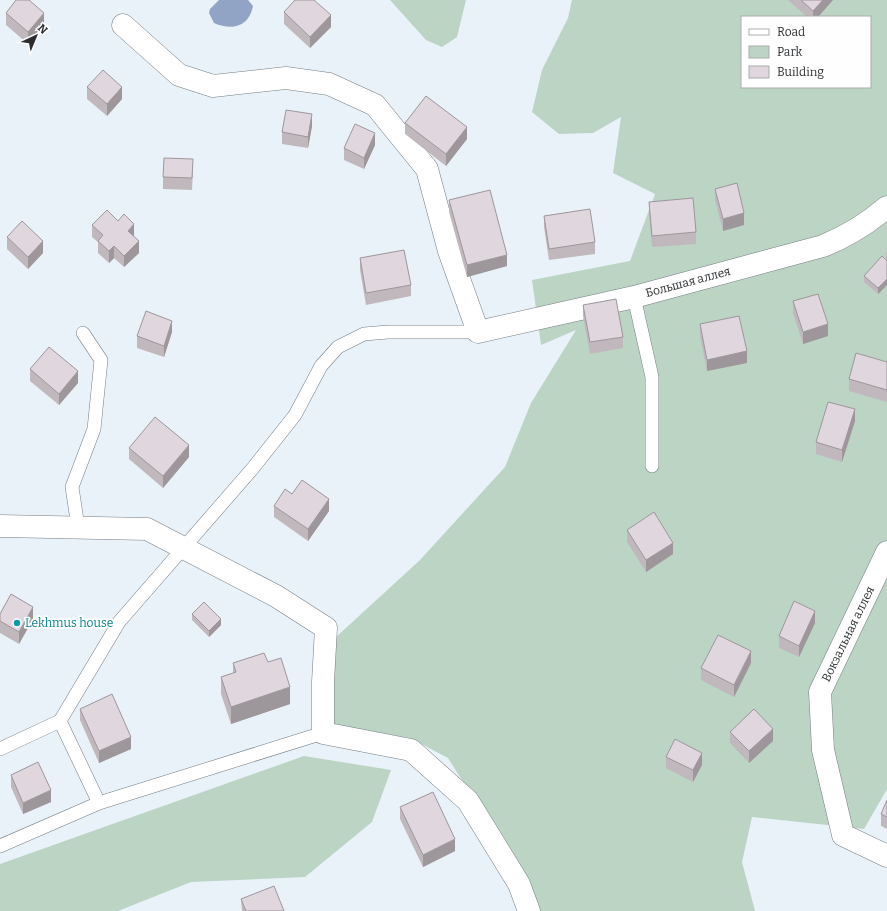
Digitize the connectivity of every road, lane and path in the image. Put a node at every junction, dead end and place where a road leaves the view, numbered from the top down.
1 (123, 25) dead end
2 (887, 207) edge
3 (634, 297) junction
4 (478, 332) junction
5 (83, 333) dead end
6 (652, 466) dead end
7 (0, 526) edge
8 (78, 527) junction
9 (184, 547) junction
10 (887, 552) edge
11 (60, 721) junction
12 (324, 733) junction
13 (0, 749) edge
14 (99, 803) junction
15 (0, 846) edge
16 (887, 856) edge
17 (529, 911) edge

1 - 4 street
2 - 3 street, Большая аллея
3 - 4 street, Большая аллея
3 - 6 lane
4 - 9 lane
5 - 8 lane
7 - 8 street
8 - 9 street
9 - 11 lane
9 - 12 street
10 - 16 street, Вокзальная аллея
11 - 13 lane
11 - 14 lane
12 - 14 lane
12 - 17 street
14 - 15 lane

